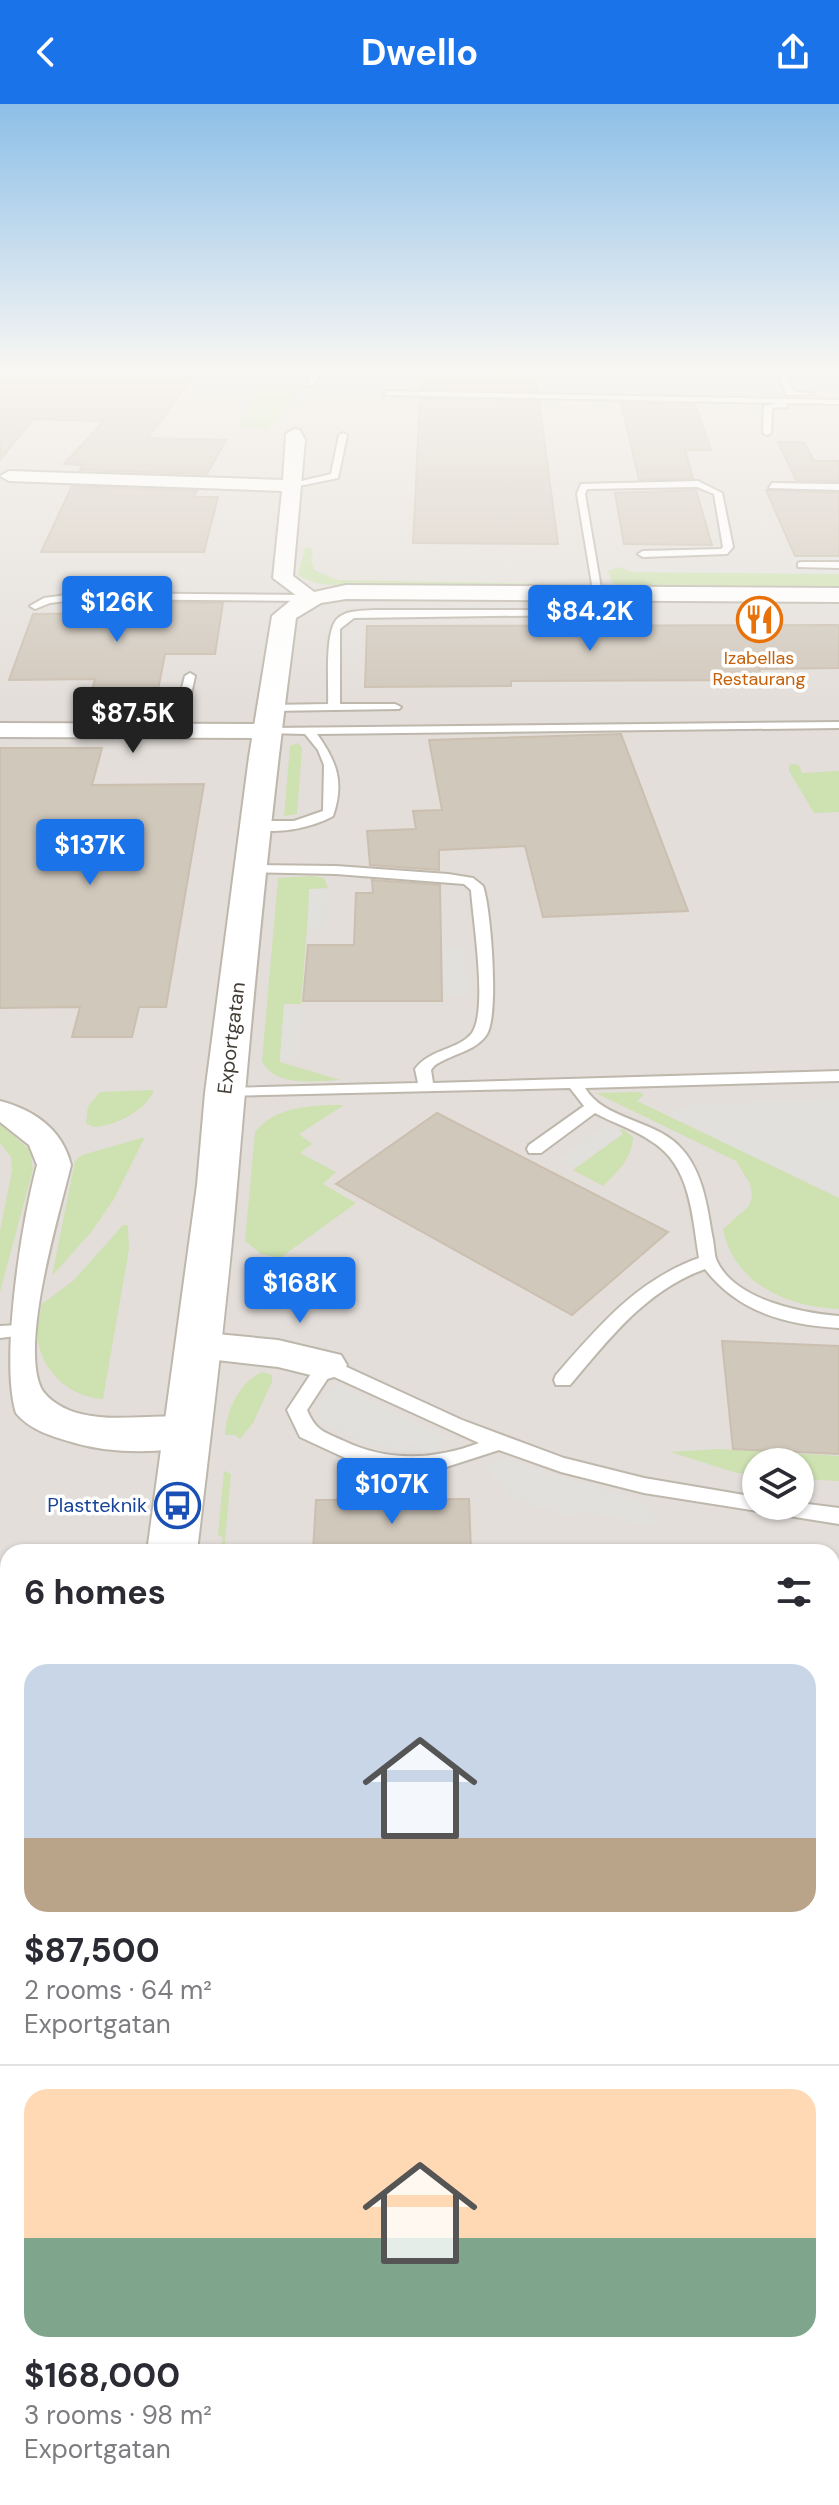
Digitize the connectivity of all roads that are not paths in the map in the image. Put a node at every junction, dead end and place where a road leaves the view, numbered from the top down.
1 (265, 485) edge
2 (296, 485) edge
3 (638, 485) edge
4 (700, 485) edge
5 (292, 486) junction
6 (772, 486) dead end
7 (839, 487) edge
8 (643, 554) dead end
9 (801, 565) dead end
10 (839, 565) edge
11 (597, 594) junction
12 (839, 595) edge
13 (312, 598) junction
14 (35, 606) dead end
15 (568, 613) dead end
16 (190, 676) dead end
17 (334, 707) junction
18 (395, 707) dead end
19 (269, 719) junction
20 (839, 725) edge
21 (0, 730) edge
22 (310, 730) junction
23 (177, 731) junction
24 (256, 825) junction
25 (252, 869) junction
26 (839, 1076) edge
27 (575, 1083) junction
28 (426, 1087) junction
29 (224, 1093) junction
30 (593, 1107) junction
31 (0, 1111) edge
32 (535, 1149) dead end
33 (708, 1261) junction
34 (839, 1322) edge
35 (9, 1331) edge
36 (196, 1346) junction
37 (327, 1365) junction
38 (563, 1380) dead end
39 (188, 1432) junction
40 (499, 1442) junction
41 (742, 1503) edge
42 (814, 1513) edge
43 (839, 1516) edge
44 (173, 1544) edge

1 - 5 street
2 - 5 lane
3 - 11 lane
4 - 8 lane
5 - 13 street
6 - 7 lane
9 - 10 lane
11 - 12 street
11 - 13 street
13 - 14 lane
13 - 19 street, Exportgatan
15 - 17 lane
16 - 23 lane
17 - 18 lane
17 - 19 lane
19 - 22 lane
19 - 23 street
19 - 24 street, Exportgatan
20 - 22 lane
21 - 23 street
22 - 24 lane
24 - 25 street, Exportgatan
25 - 28 lane
25 - 29 street, Exportgatan
26 - 27 lane
27 - 28 lane
27 - 30 lane
28 - 29 lane
29 - 36 street, Exportgatan
30 - 32 lane
30 - 33 lane
31 - 35 street
33 - 34 lane
33 - 38 lane
35 - 39 street
36 - 37 street
36 - 39 street, Exportgatan
37 - 40 lane
37 - 40 lane
39 - 44 street, Exportgatan
40 - 41 lane
42 - 43 lane

